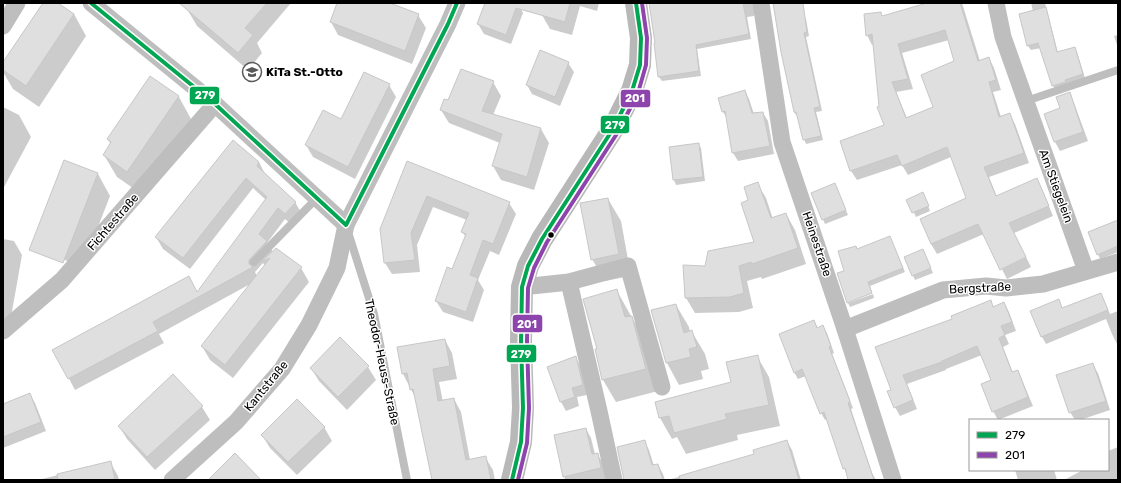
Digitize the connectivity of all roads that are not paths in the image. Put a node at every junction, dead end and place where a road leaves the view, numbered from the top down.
1 (17, 3) edge
2 (91, 3) edge
3 (457, 3) edge
4 (636, 3) edge
5 (761, 3) edge
6 (996, 3) edge
7 (3, 26) edge
8 (1118, 70) edge
9 (1026, 101) junction
10 (215, 104) junction
11 (317, 198) junction
12 (346, 225) junction
13 (254, 262) dead end
14 (1118, 262) edge
15 (1086, 271) junction
16 (569, 282) junction
17 (522, 287) junction
18 (845, 329) junction
19 (3, 331) edge
20 (662, 387) dead end
21 (172, 480) edge
22 (408, 480) edge
23 (512, 480) edge
24 (614, 480) edge
25 (893, 480) edge

1 - 7 street
2 - 10 street, Theodor-Heuss-Straße
3 - 12 street, Kantstraße
4 - 17 street
5 - 18 street, Heinestraße
6 - 9 street, Am Stiegelein
8 - 9 lane
9 - 15 street, Am Stiegelein
10 - 11 street, Theodor-Heuss-Straße
10 - 19 street, Fichtestraße
11 - 12 street, Theodor-Heuss-Straße
11 - 13 lane
12 - 21 street, Kantstraße
12 - 22 lane, Theodor-Heuss-Straße
14 - 15 street, Bergstraße
15 - 18 street, Bergstraße
16 - 17 street
16 - 20 street
16 - 24 street
17 - 23 street
18 - 25 street, Heinestraße

